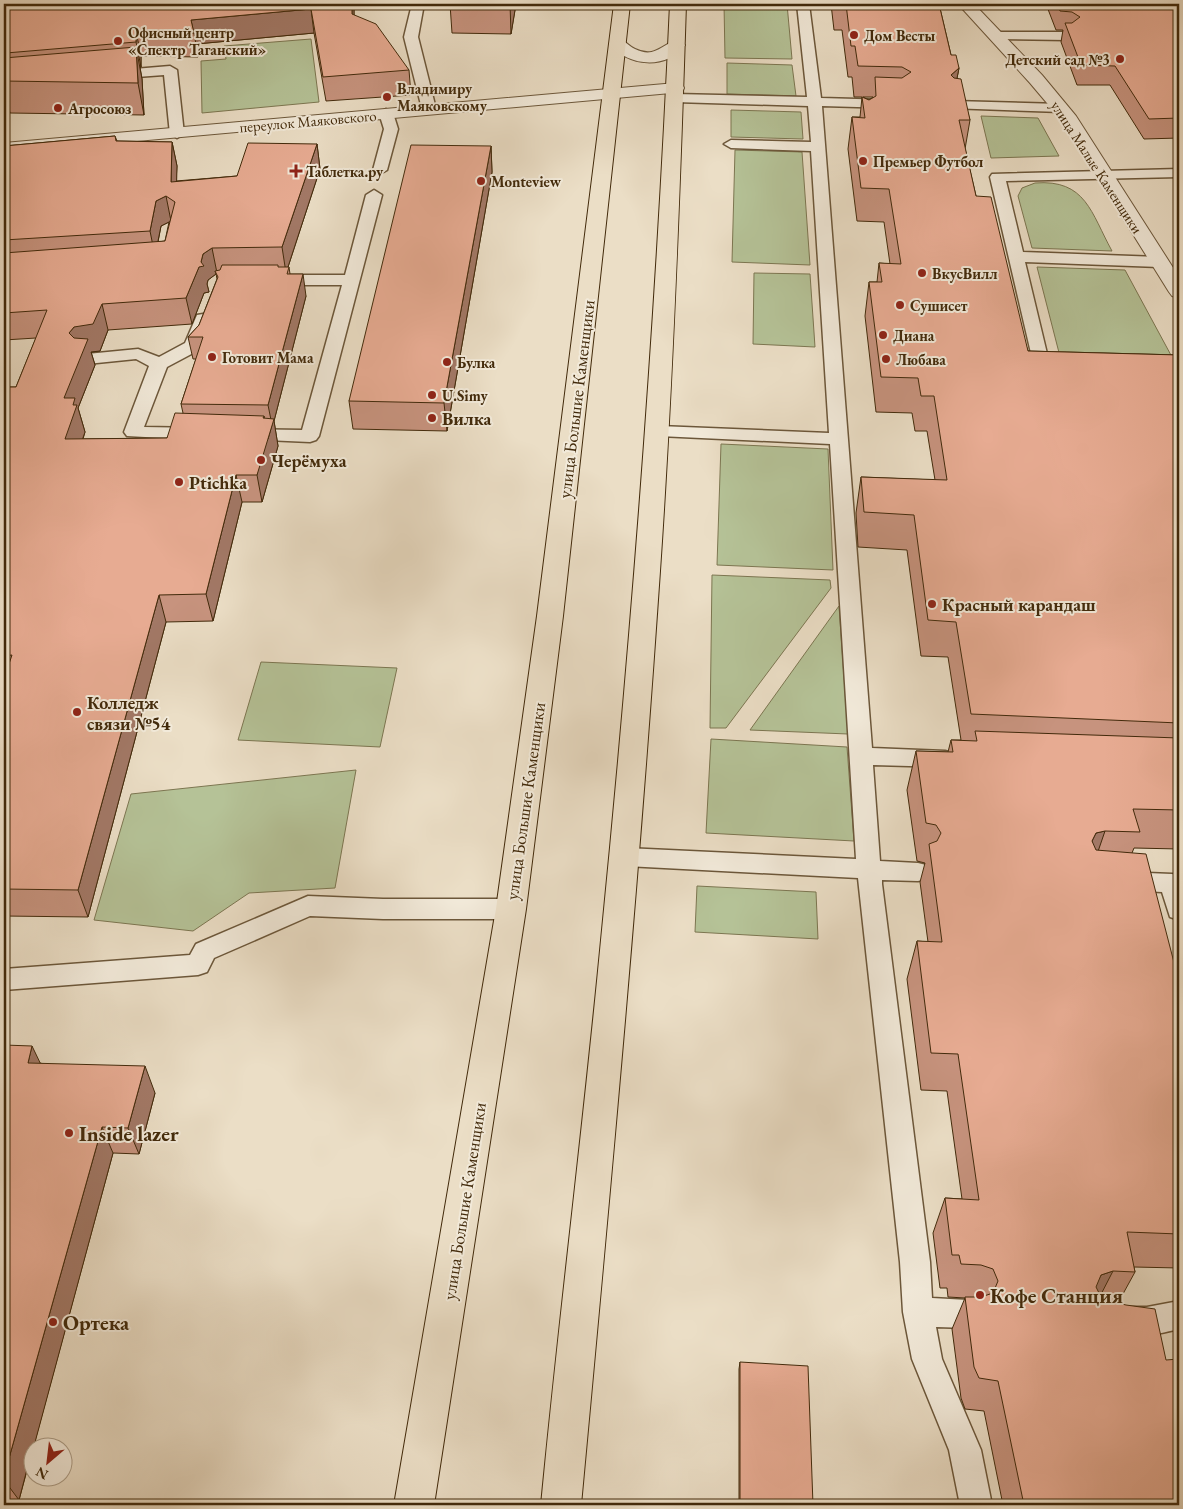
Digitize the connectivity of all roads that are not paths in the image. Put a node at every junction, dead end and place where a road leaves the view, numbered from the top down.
1 (418, 4) edge
2 (622, 4) edge
3 (678, 4) edge
4 (803, 4) edge
5 (966, 4) edge
6 (996, 36) junction
7 (1067, 36) edge
8 (618, 44) junction
9 (677, 45) junction
10 (92, 77) edge
11 (612, 93) junction
12 (676, 93) junction
13 (816, 102) junction
14 (861, 103) junction
15 (898, 104) edge
16 (954, 105) edge
17 (1061, 108) junction
18 (429, 109) junction
19 (386, 113) junction
20 (863, 118) edge
21 (177, 134) junction
22 (731, 144) dead end
23 (819, 147) junction
24 (4, 148) edge
25 (380, 170) dead end
26 (1179, 173) edge
27 (1105, 174) junction
28 (374, 195) dead end
29 (1016, 257) junction
30 (1159, 262) junction
31 (256, 280) edge
32 (352, 280) junction
33 (1179, 292) edge
34 (209, 306) edge
35 (87, 359) edge
36 (1040, 362) edge
37 (159, 364) junction
38 (659, 431) junction
39 (839, 439) junction
40 (861, 756) junction
41 (969, 760) edge
42 (626, 857) junction
43 (869, 870) junction
44 (918, 872) dead end
45 (1101, 880) edge
46 (511, 909) junction
47 (1179, 910) edge
48 (4, 980) edge
49 (918, 1312) junction
50 (968, 1314) edge
51 (1179, 1315) edge
52 (1104, 1320) edge
53 (414, 1505) edge
54 (561, 1505) edge
55 (976, 1505) edge

1 - 18 lane
2 - 8 main road, улица Большие Каменщики
3 - 9 main road
4 - 13 lane
5 - 6 street, улица Малые Каменщики
6 - 7 lane
6 - 17 street, улица Малые Каменщики
8 - 9 street
8 - 11 main road, улица Большие Каменщики
9 - 12 main road
10 - 21 lane
11 - 12 street
11 - 18 street, переулок Маяковского
11 - 46 main road, улица Большие Каменщики
12 - 13 lane
12 - 38 main road
13 - 14 lane
13 - 23 lane
14 - 15 lane
14 - 20 lane
16 - 17 lane
17 - 27 street, улица Малые Каменщики
18 - 19 street, переулок Маяковского
19 - 21 street, переулок Маяковского
19 - 25 lane
21 - 24 street, переулок Маяковского
22 - 23 lane
23 - 39 lane
26 - 27 lane
27 - 29 lane
27 - 30 street, улица Малые Каменщики
28 - 32 lane
29 - 30 lane
29 - 36 lane
30 - 33 street, улица Малые Каменщики
31 - 32 lane
32 - 37 lane
34 - 37 lane
35 - 37 lane
38 - 39 lane
38 - 42 main road
39 - 40 lane
40 - 41 lane
40 - 43 lane
42 - 43 lane
42 - 54 main road
43 - 44 lane
43 - 49 lane
45 - 47 lane
46 - 48 lane
46 - 53 main road, улица Большие Каменщики
49 - 50 lane
49 - 55 lane
51 - 52 lane

